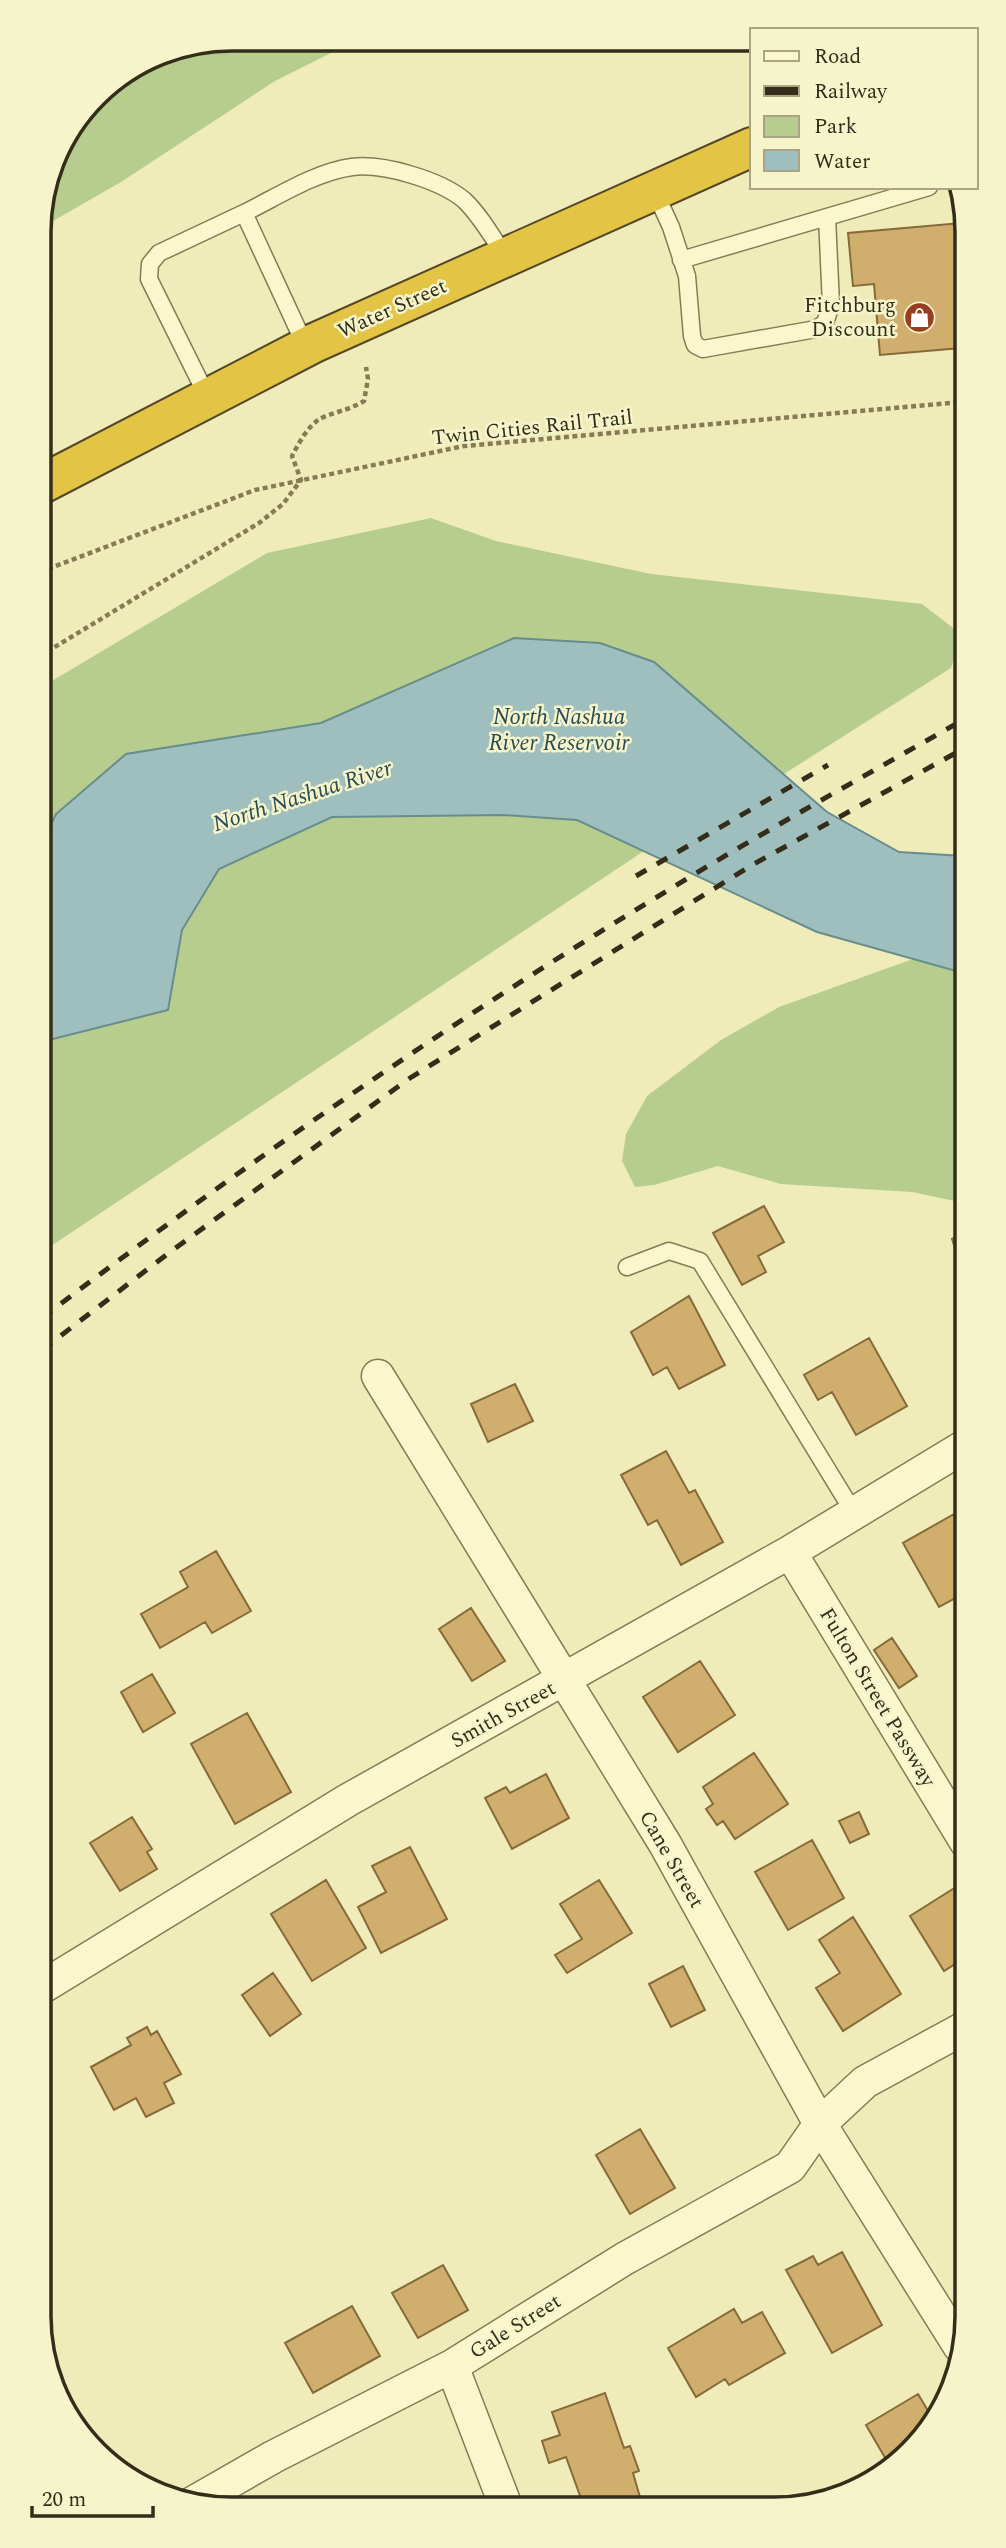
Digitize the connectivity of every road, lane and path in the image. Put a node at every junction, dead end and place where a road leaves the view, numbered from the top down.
1 (750, 148) edge
2 (922, 189) edge
3 (654, 190) junction
4 (244, 213) junction
5 (827, 217) junction
6 (505, 256) junction
7 (681, 260) junction
8 (306, 347) junction
9 (366, 367) dead end
10 (208, 398) junction
11 (955, 403) edge
12 (51, 479) edge
13 (301, 480) junction
14 (51, 568) edge
15 (51, 649) edge
16 (627, 1267) dead end
17 (378, 1376) dead end
18 (955, 1452) edge
19 (854, 1513) junction
20 (790, 1552) junction
21 (564, 1680) junction
22 (955, 1824) edge
23 (51, 1982) edge
24 (955, 2033) edge
25 (820, 2124) junction
26 (954, 2337) edge
27 (452, 2366) junction
28 (206, 2496) edge
29 (502, 2497) edge

1 - 3 highway, Water Street
2 - 5 lane
3 - 6 highway, Water Street
3 - 7 lane
4 - 6 lane
4 - 8 lane
4 - 10 lane
5 - 7 lane
5 - 7 lane
6 - 8 highway, Water Street
8 - 10 highway, Water Street
9 - 13 path
10 - 12 highway, Water Street
11 - 13 path, Twin Cities Rail Trail
13 - 14 path, Twin Cities Rail Trail
13 - 15 path
16 - 19 lane
17 - 21 street, Cane Street
18 - 19 street, Smith Street
19 - 20 street, Smith Street
20 - 21 street, Smith Street
20 - 22 street, Fulton Street Passway
21 - 23 street, Smith Street
21 - 25 street, Cane Street
24 - 25 street, Gale Street
25 - 26 street, Cane Street
25 - 27 street, Gale Street
27 - 28 street, Gale Street
27 - 29 street

